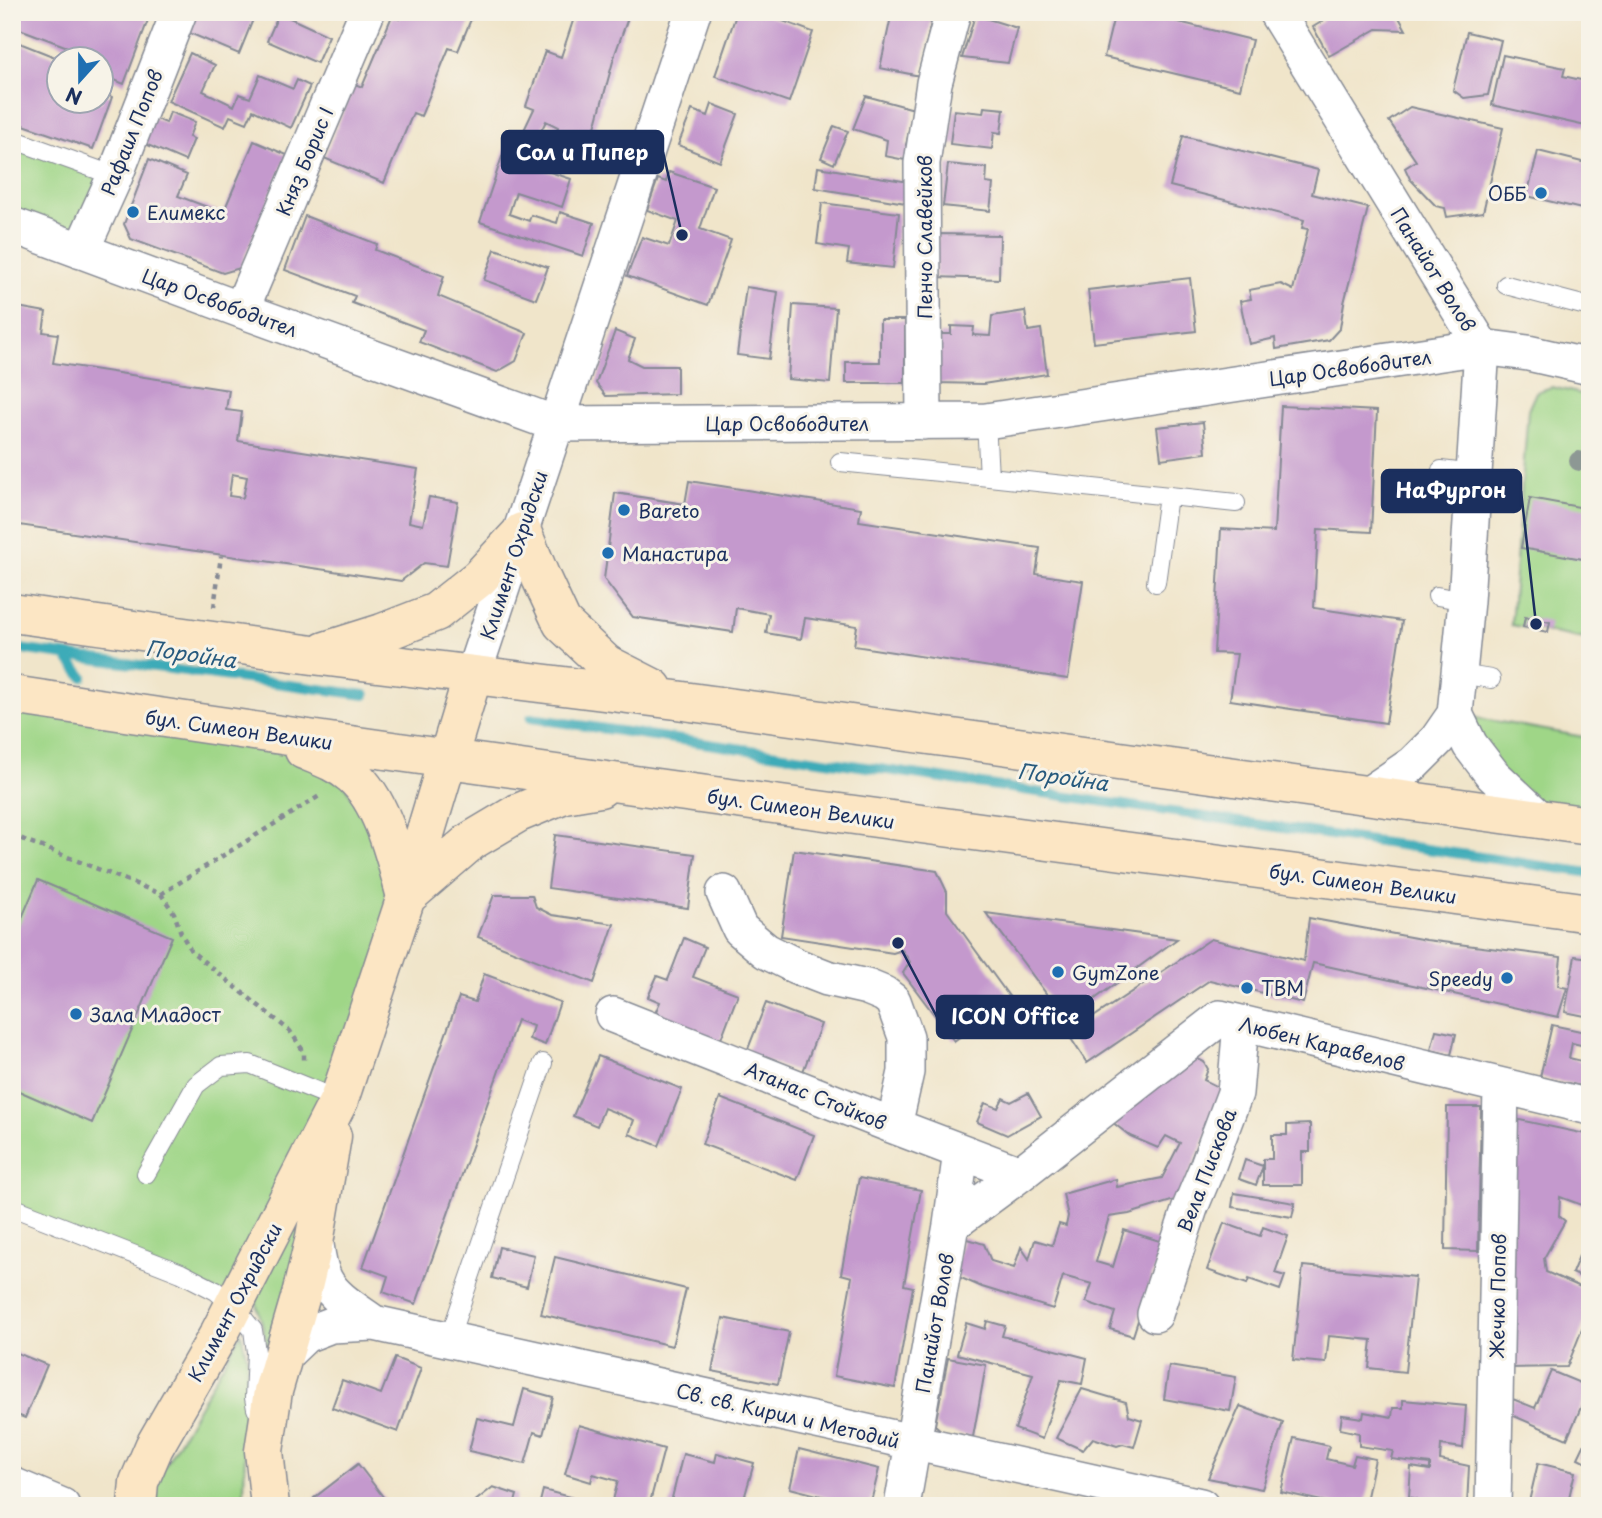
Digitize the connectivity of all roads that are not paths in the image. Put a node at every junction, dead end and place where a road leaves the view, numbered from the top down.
1 (179, 12) edge
2 (367, 12) edge
3 (692, 12) edge
4 (953, 12) edge
5 (1276, 12) edge
6 (12, 139) edge
7 (115, 176) junction
8 (12, 225) edge
9 (81, 251) junction
10 (1506, 285) dead end
11 (1590, 307) edge
12 (241, 310) junction
13 (1482, 347) junction
14 (1590, 367) edge
15 (986, 421) junction
16 (925, 422) junction
17 (556, 424) junction
18 (840, 462) dead end
19 (989, 477) junction
20 (1168, 496) junction
21 (1236, 503) dead end
22 (522, 532) junction
23 (1156, 583) dead end
24 (12, 613) edge
25 (313, 655) junction
26 (473, 675) junction
27 (12, 695) edge
28 (676, 700) junction
29 (1455, 714) junction
30 (267, 734) junction
31 (447, 760) junction
32 (624, 784) junction
33 (1366, 796) junction
34 (1540, 819) junction
35 (1590, 826) edge
36 (724, 893) dead end
37 (406, 897) junction
38 (1590, 913) edge
39 (612, 1015) dead end
40 (1241, 1023) junction
41 (543, 1063) dead end
42 (1501, 1086) junction
43 (339, 1100) junction
44 (1590, 1107) edge
45 (894, 1126) junction
46 (961, 1152) junction
47 (146, 1174) dead end
48 (1020, 1174) junction
49 (12, 1207) edge
50 (951, 1225) junction
51 (315, 1237) junction
52 (233, 1306) junction
53 (1155, 1314) dead end
54 (374, 1323) junction
55 (449, 1339) junction
56 (282, 1357) junction
57 (912, 1443) junction
58 (264, 1451) junction
59 (12, 1485) edge
60 (135, 1498) edge
61 (62, 1506) edge
62 (270, 1506) edge
63 (902, 1506) edge
64 (1201, 1506) edge
65 (1493, 1506) edge

1 - 7 street, Рафаил Попов
2 - 12 street, Княз Борис I
3 - 17 street, Климент Охридски
4 - 16 street, Пенчо Славейков
5 - 13 street, Панайот Волов
6 - 7 lane
7 - 9 street, Рафаил Попов
8 - 9 street, Цар Освободител
9 - 12 street, Цар Освободител
10 - 11 lane
12 - 17 street, Цар Освободител
13 - 14 street, Цар Освободител
13 - 15 street, Цар Освободител
13 - 29 street, Панайот Волов
15 - 16 street, Цар Освободител
15 - 19 lane
16 - 17 street, Цар Освободител
17 - 22 street, Климент Охридски
18 - 19 lane
19 - 20 lane
20 - 21 lane
20 - 23 lane
22 - 25 main road
22 - 26 street, Климент Охридски
22 - 28 main road
24 - 25 main road
25 - 26 main road
26 - 28 main road
26 - 31 main road, Климент Охридски
27 - 30 main road, бул. Симеон Велики
28 - 33 main road
29 - 33 street
29 - 34 street
30 - 31 main road, бул. Симеон Велики
30 - 37 main road
31 - 32 main road, бул. Симеон Велики
31 - 37 main road, Климент Охридски
32 - 37 main road
32 - 38 main road, бул. Симеон Велики
33 - 34 main road
34 - 35 main road
36 - 45 street
37 - 43 main road, Климент Охридски
39 - 45 street, Атанас Стойков
40 - 42 street, Любен Каравелов
40 - 48 street, Любен Каравелов
40 - 53 street, Вела Пискова
41 - 55 lane
42 - 44 street, Любен Каравелов
42 - 65 street, Жечко Попов
43 - 47 lane
43 - 51 main road, Климент Охридски
43 - 52 main road, Климент Охридски
45 - 46 street, Атанас Стойков
46 - 48 street, Атанас Стойков
46 - 50 street
48 - 50 street, Панайот Волов
49 - 52 lane
50 - 57 street, Панайот Волов
51 - 54 street
51 - 56 main road, Климент Охридски
52 - 58 lane
52 - 60 main road, Климент Охридски
54 - 55 street, Св. св. Кирил и Методий
54 - 56 street
55 - 57 street, Св. св. Кирил и Методий
56 - 58 main road, Климент Охридски
57 - 63 street, Панайот Волов
57 - 64 street, Св. св. Кирил и Методий
58 - 62 main road, Климент Охридски
59 - 61 street

